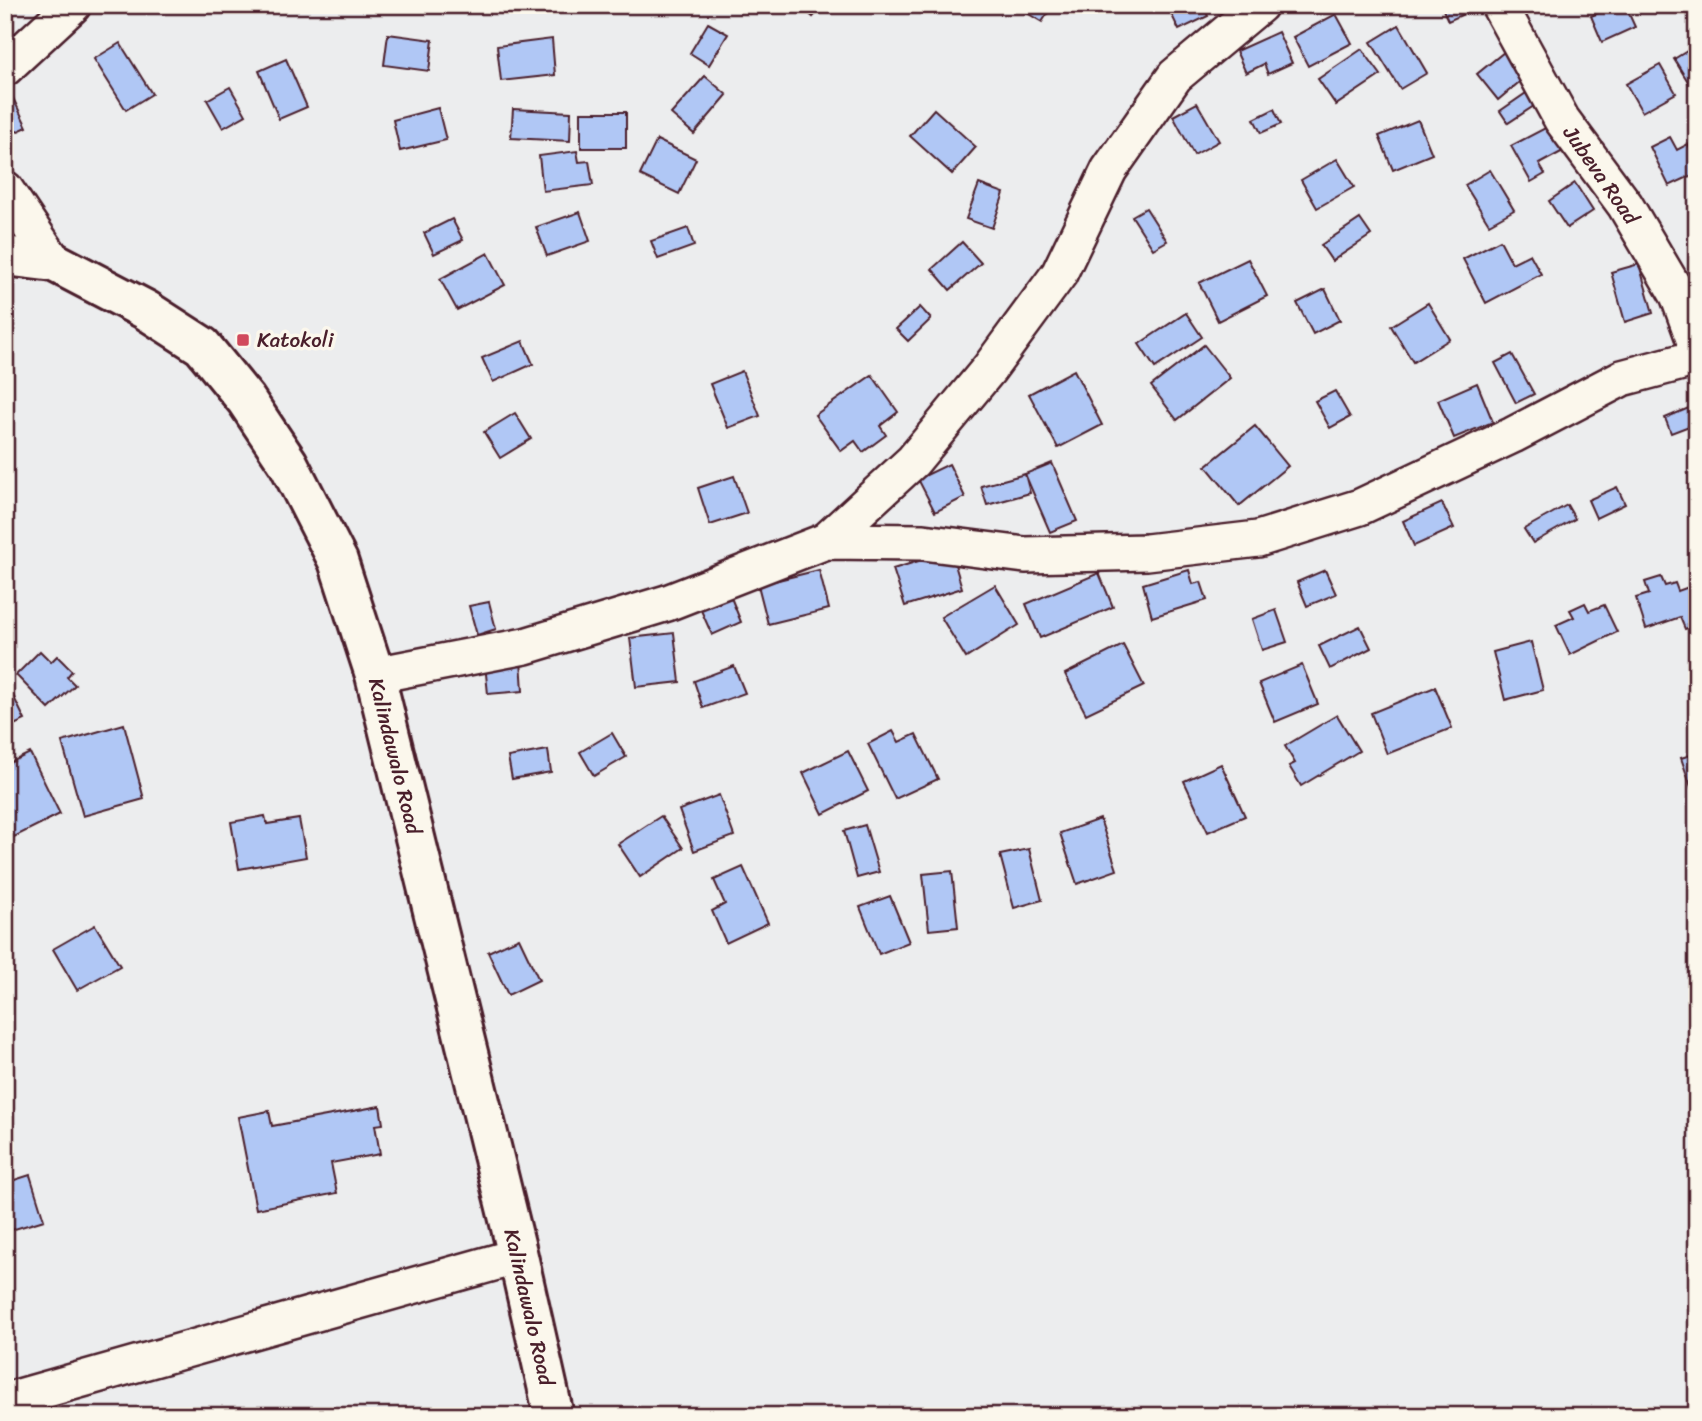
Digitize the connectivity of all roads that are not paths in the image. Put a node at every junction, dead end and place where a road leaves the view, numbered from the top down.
1 (73, 5) edge
2 (1260, 5) edge
3 (1499, 5) edge
4 (5, 68) edge
5 (5, 189) edge
6 (5, 256) edge
7 (54, 262) junction
8 (1697, 346) edge
9 (1697, 358) edge
10 (826, 541) junction
11 (375, 676) junction
12 (518, 1256) junction
13 (5, 1401) edge
14 (554, 1416) edge

1 - 4 street
2 - 10 street
3 - 8 street, Jubeva Road
5 - 7 street
6 - 7 street, Kalindawalo Road
7 - 11 street, Kalindawalo Road
9 - 10 street
10 - 11 street
11 - 12 street, Kalindawalo Road
12 - 13 street
12 - 14 street, Kalindawalo Road

